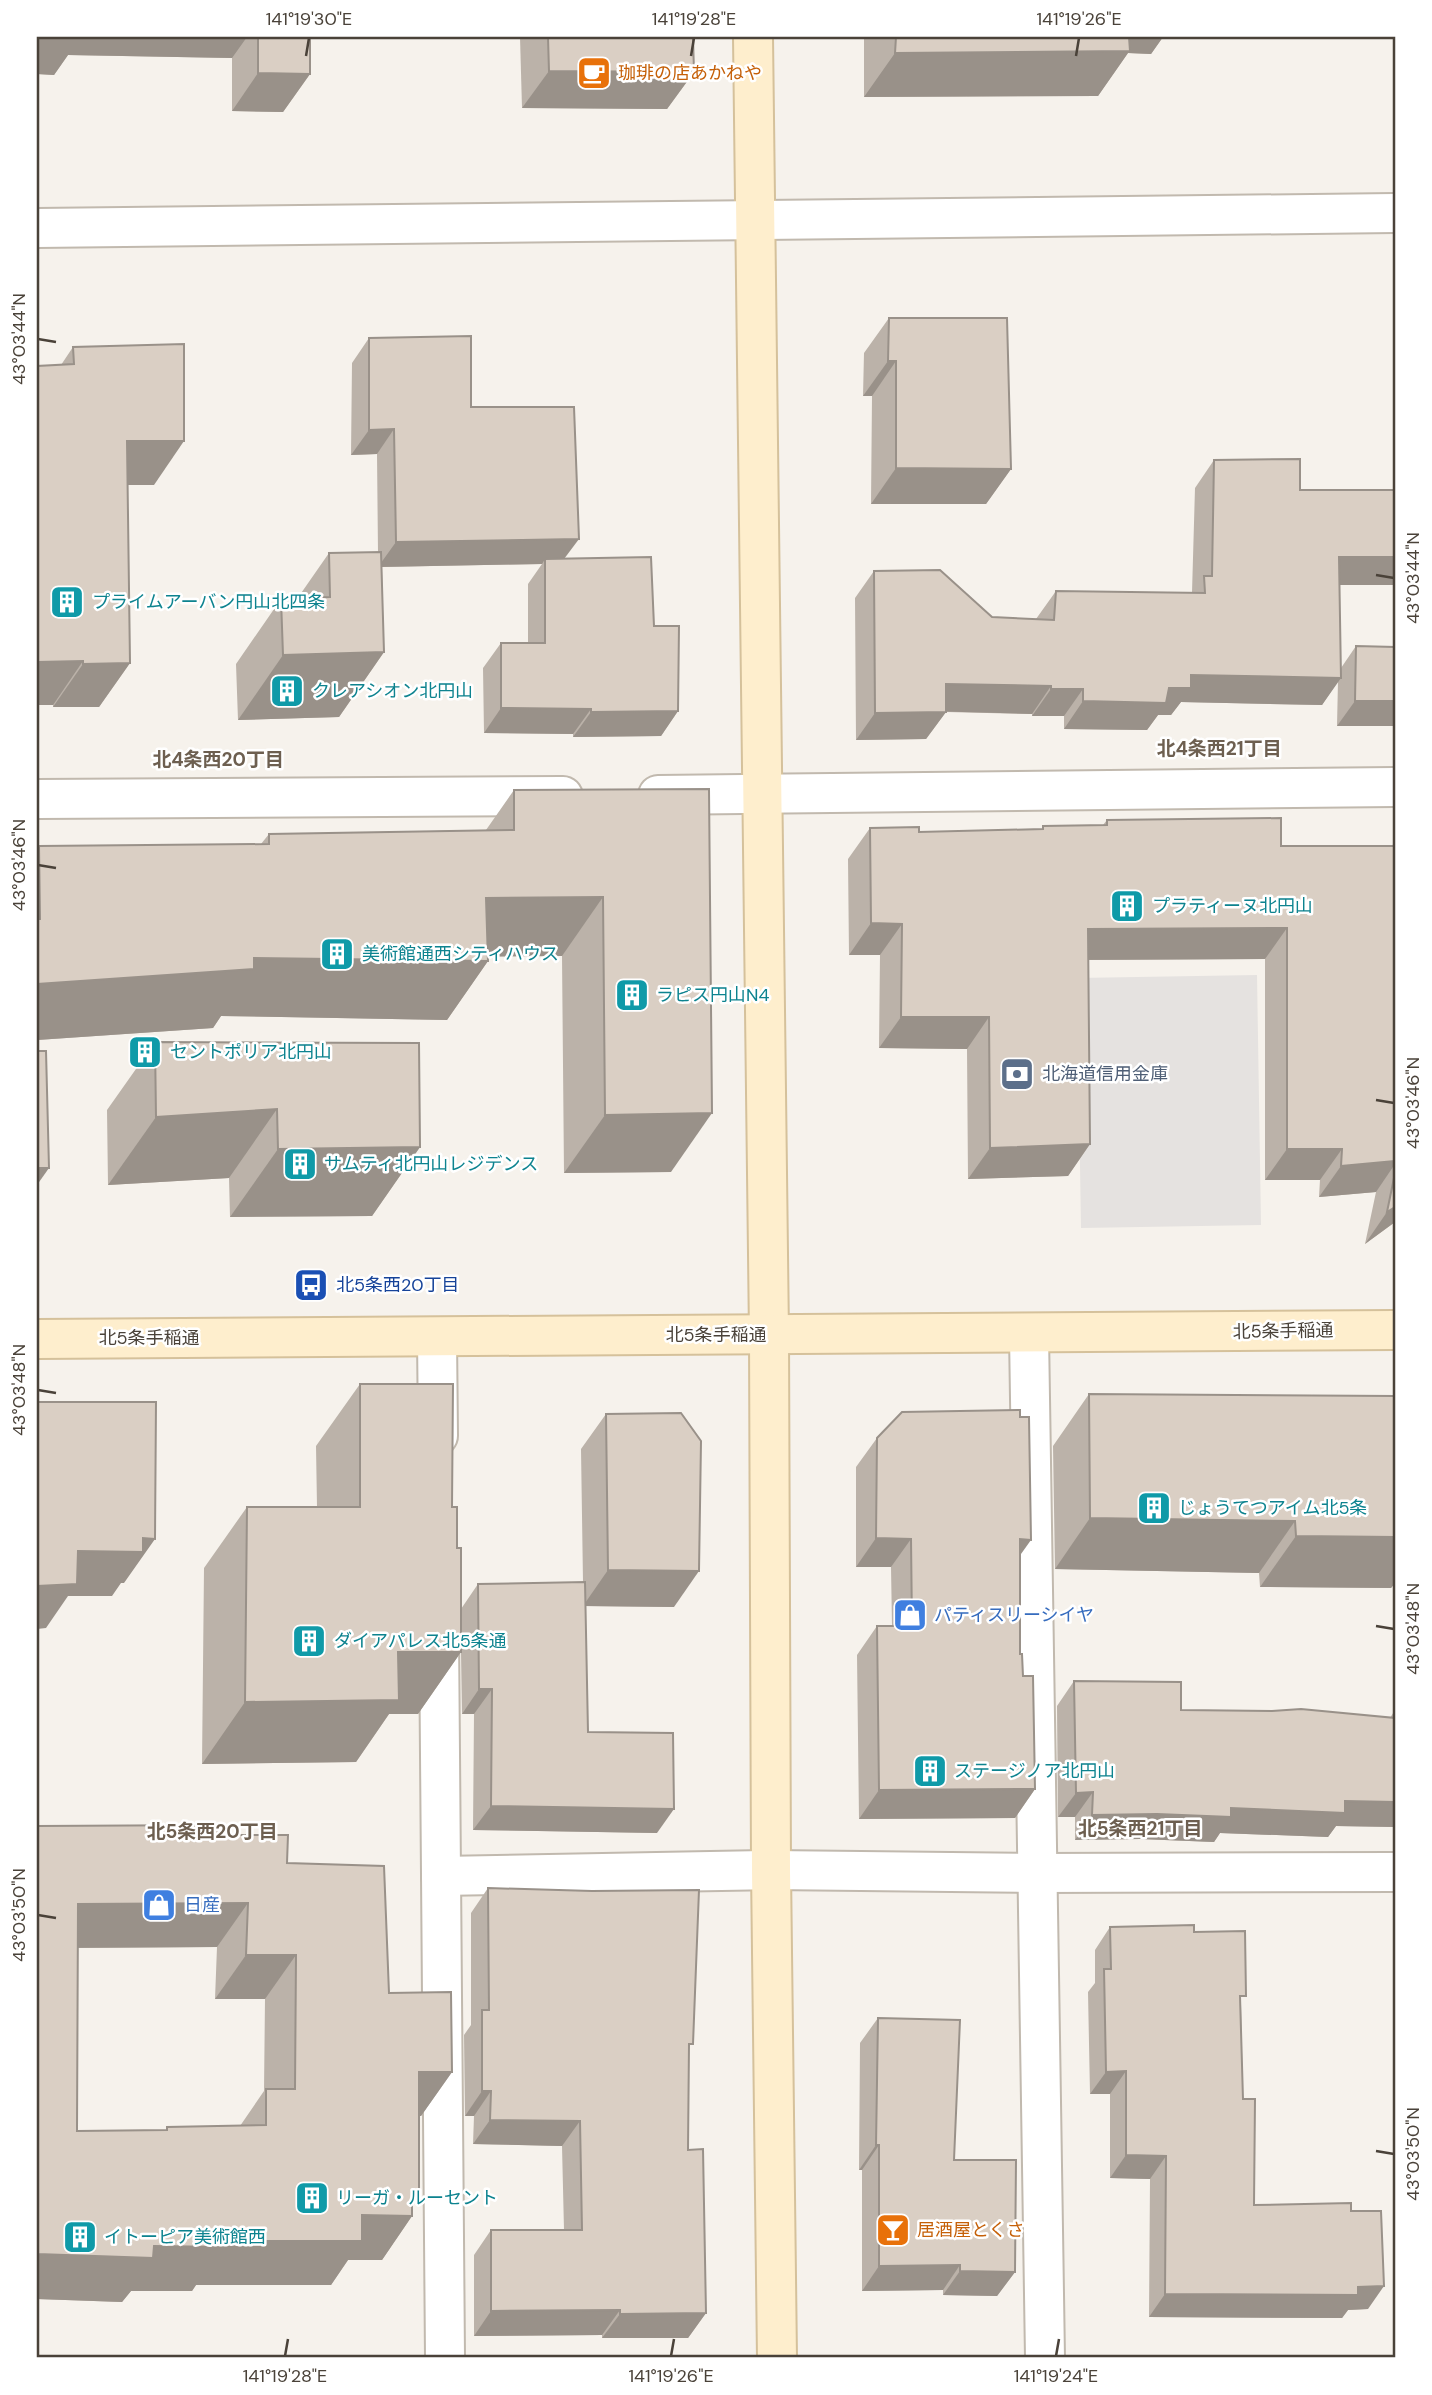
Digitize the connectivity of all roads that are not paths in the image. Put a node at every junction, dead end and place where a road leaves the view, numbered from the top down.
1 (753, 37) edge
2 (1395, 213) edge
3 (755, 219) junction
4 (37, 228) edge
5 (1395, 787) edge
6 (761, 794) junction
7 (37, 799) edge
8 (1395, 1330) edge
9 (1029, 1334) junction
10 (769, 1335) junction
11 (437, 1337) junction
12 (37, 1339) edge
13 (438, 1469) edge
14 (439, 1604) edge
15 (771, 1870) junction
16 (1395, 1872) edge
17 (1037, 1873) junction
18 (441, 1876) junction
19 (446, 2358) edge
20 (776, 2358) edge
21 (1045, 2358) edge

1 - 3 street
2 - 3 street
3 - 4 street
3 - 6 street
5 - 6 street
6 - 7 street
6 - 10 street
8 - 9 street, 北5条手稲通
9 - 10 street, 北5条手稲通
9 - 17 street
10 - 11 street, 北5条手稲通
10 - 15 street
11 - 12 street, 北5条手稲通
11 - 13 street
14 - 18 street
15 - 17 street
15 - 18 street
15 - 20 street
16 - 17 street
17 - 21 street
18 - 19 street

